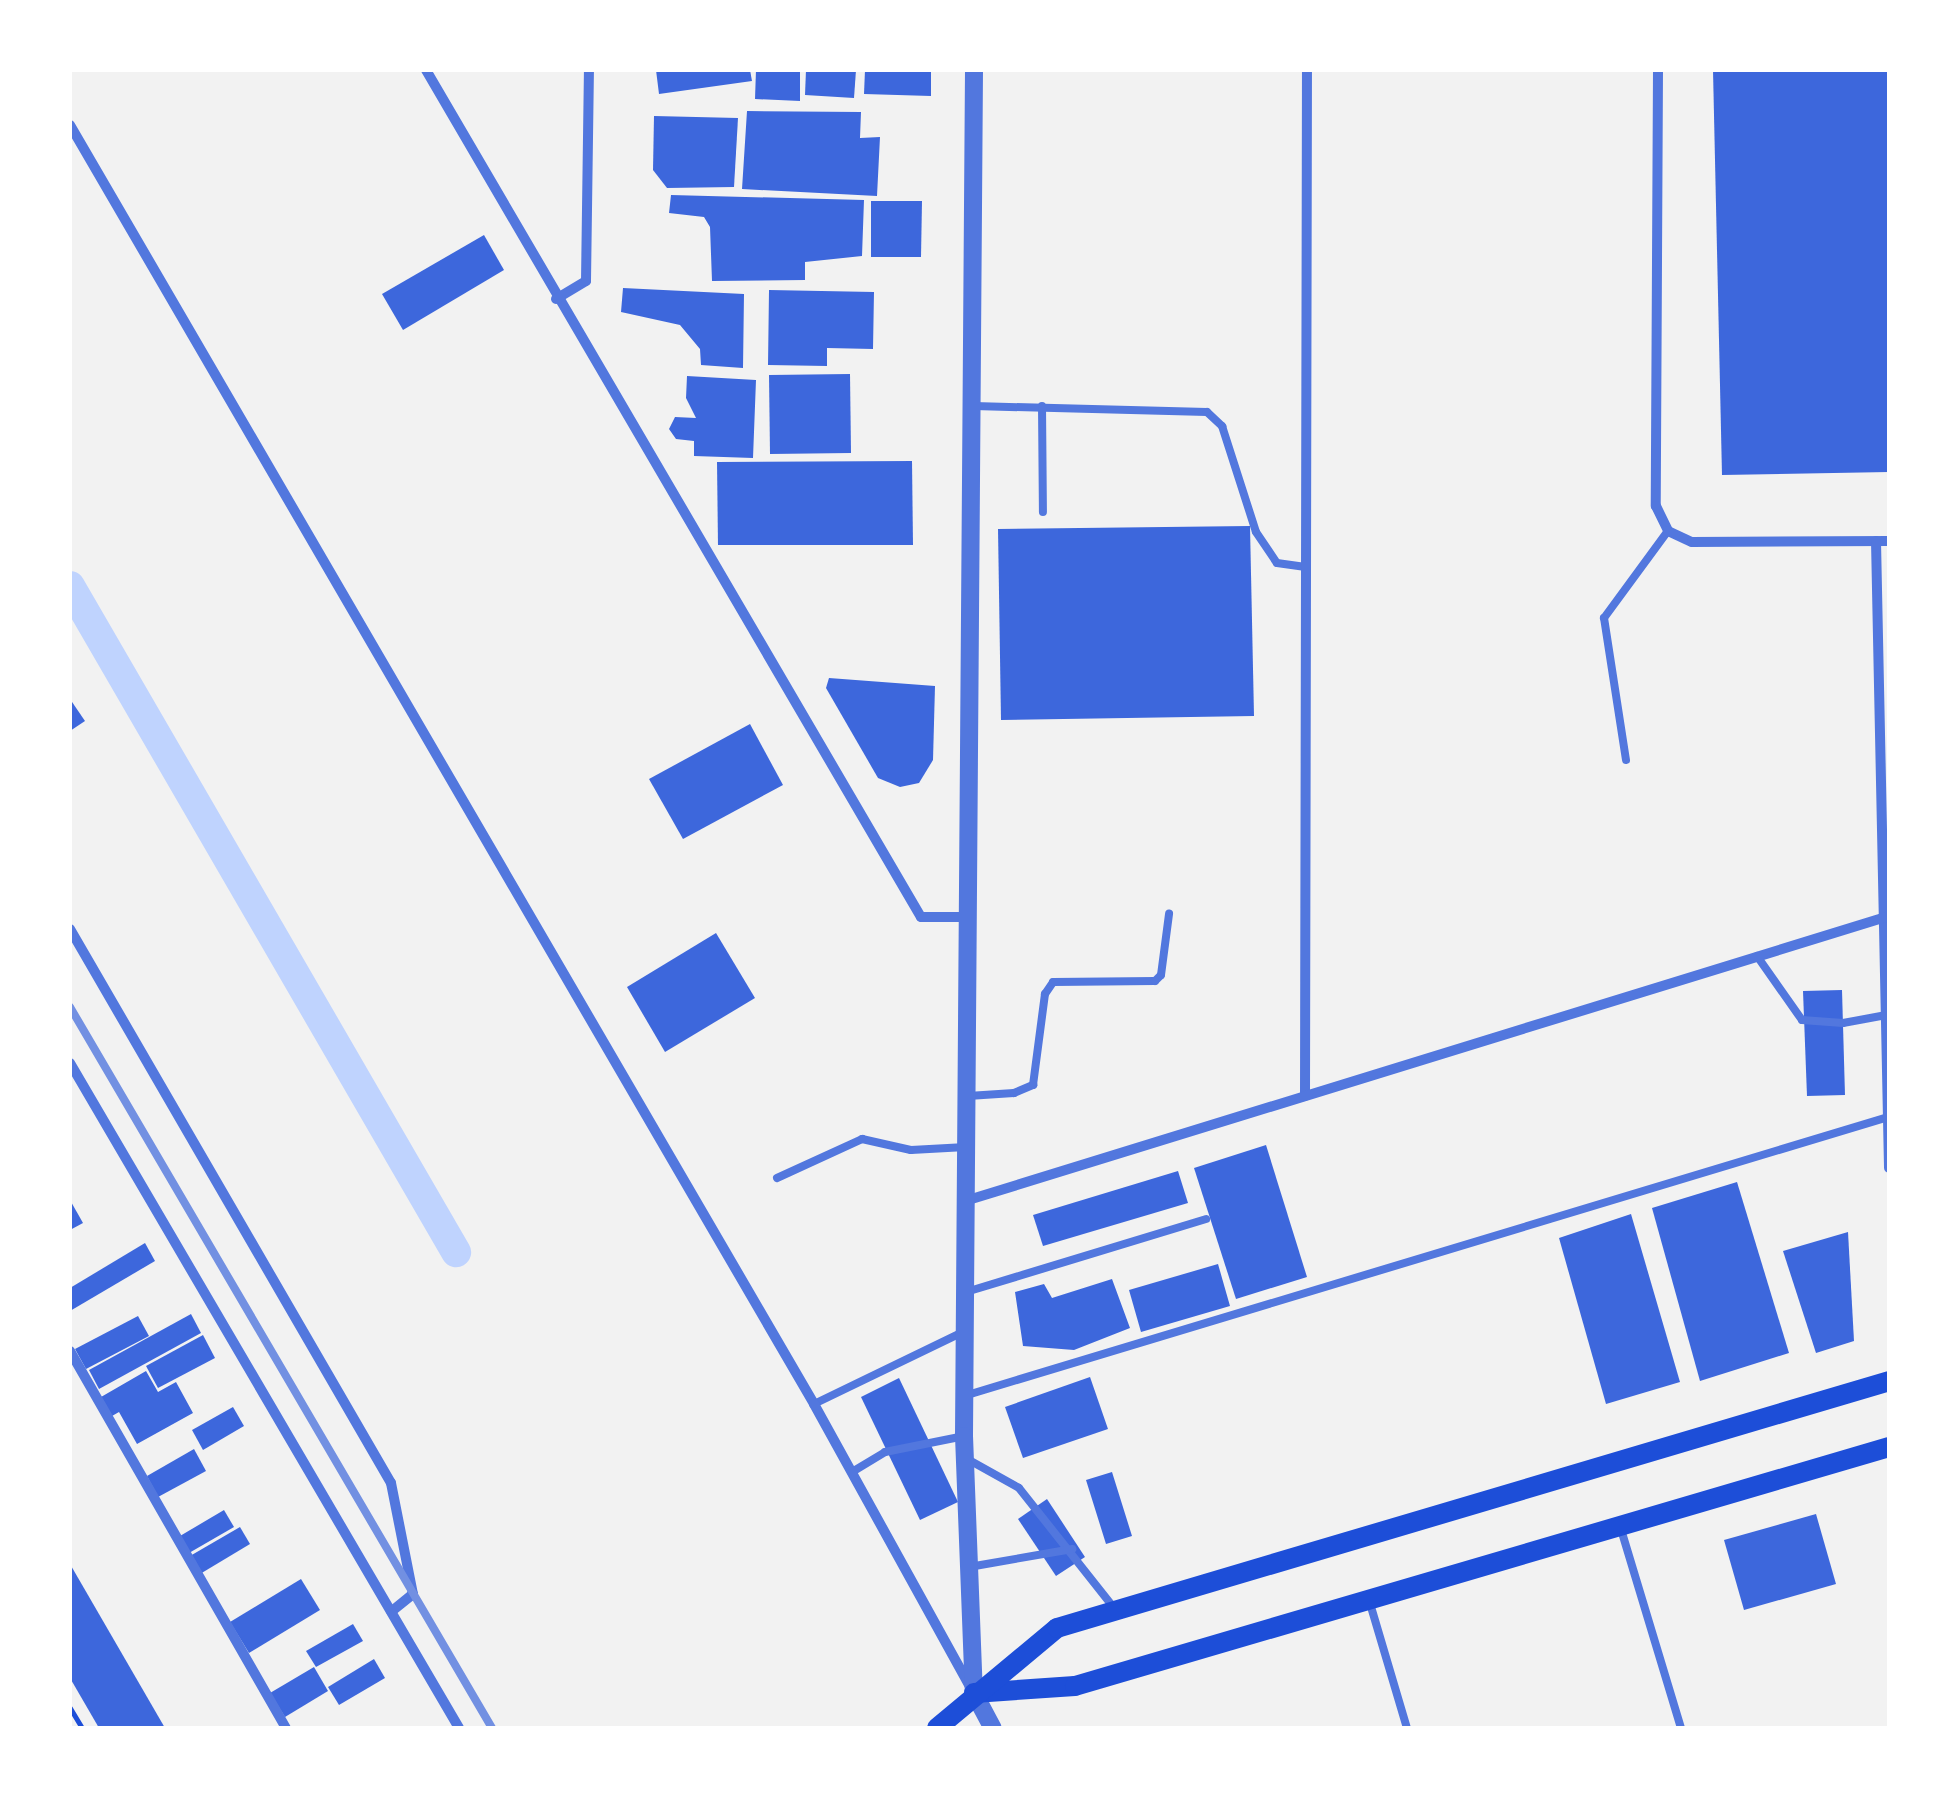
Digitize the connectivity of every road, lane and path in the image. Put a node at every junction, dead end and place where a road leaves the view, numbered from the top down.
1 (426, 70) edge
2 (589, 70) edge
3 (974, 70) edge
4 (1307, 70) edge
5 (1658, 70) edge
6 (70, 125) edge
7 (556, 300) junction
8 (972, 406) junction
9 (1042, 406) junction
10 (1044, 512) dead end
11 (1668, 531) junction
12 (1876, 541) junction
13 (1889, 541) edge
14 (1304, 567) junction
15 (1626, 760) dead end
16 (1170, 914) dead end
17 (1886, 916) edge
18 (967, 917) junction
19 (70, 929) edge
20 (1757, 956) junction
21 (1886, 1015) junction
22 (70, 1063) edge
23 (967, 1096) junction
24 (1306, 1096) junction
25 (1888, 1117) edge
26 (966, 1147) junction
27 (1889, 1168) edge
28 (777, 1178) dead end
29 (965, 1201) junction
30 (1206, 1219) dead end
31 (966, 1292) junction
32 (965, 1331) junction
33 (70, 1350) edge
34 (1889, 1381) edge
35 (964, 1396) junction
36 (814, 1404) junction
37 (964, 1436) junction
38 (1889, 1448) edge
39 (965, 1458) junction
40 (852, 1472) junction
41 (1620, 1526) junction
42 (1072, 1548) junction
43 (969, 1567) junction
44 (1369, 1600) junction
45 (1115, 1611) junction
46 (391, 1612) junction
47 (974, 1693) junction
48 (70, 1708) edge
49 (82, 1728) edge
50 (286, 1728) edge
51 (459, 1728) edge
52 (936, 1728) edge
53 (993, 1728) edge
54 (1407, 1728) edge
55 (1681, 1728) edge

1 - 7 street
2 - 7 street
3 - 8 street
4 - 14 street
5 - 11 street
6 - 36 street
7 - 18 street
8 - 9 lane
8 - 18 street
9 - 10 lane
9 - 14 lane
11 - 12 street
11 - 15 lane
12 - 13 street
12 - 17 street
14 - 24 street
16 - 23 lane
17 - 20 street
17 - 21 street
18 - 23 street
19 - 46 street
20 - 21 lane
20 - 24 street
21 - 25 street
22 - 46 street
23 - 26 street
24 - 29 street
25 - 27 street
25 - 35 lane
26 - 28 lane
26 - 29 street
29 - 31 street
30 - 31 lane
31 - 32 street
32 - 35 street
32 - 36 lane
33 - 50 street
34 - 45 main road
35 - 37 street
36 - 40 street
37 - 39 street
37 - 40 lane
38 - 41 main road
39 - 42 lane
39 - 43 street
40 - 47 street
41 - 44 main road
41 - 55 lane
42 - 43 lane
42 - 45 lane
43 - 47 street
44 - 47 main road
44 - 54 lane
45 - 47 main road
46 - 51 street
47 - 52 main road
47 - 53 street
48 - 49 path

